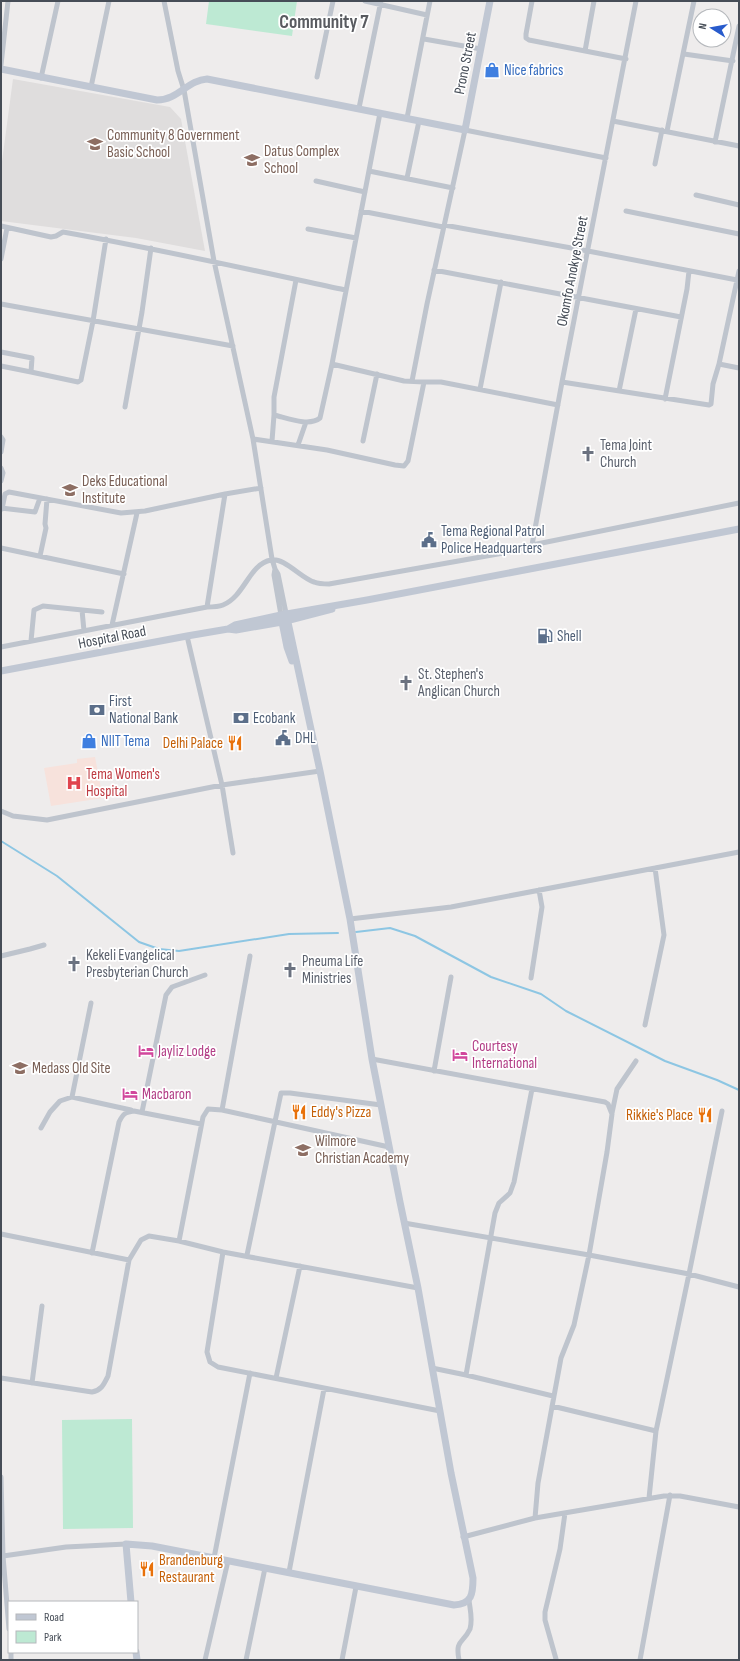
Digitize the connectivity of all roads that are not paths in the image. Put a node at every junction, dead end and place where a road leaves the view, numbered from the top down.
1 (8, 1) edge
2 (58, 1) edge
3 (109, 1) edge
4 (164, 1) edge
5 (334, 1) edge
6 (365, 1) edge
7 (430, 1) edge
8 (490, 1) edge
9 (532, 1) edge
10 (594, 1) edge
11 (636, 1) edge
12 (694, 1) edge
13 (381, 2) edge
14 (427, 15) junction
15 (739, 26) edge
16 (424, 39) junction
17 (481, 49) junction
18 (585, 51) junction
19 (684, 54) junction
20 (626, 59) junction
21 (735, 60) edge
22 (1, 65) edge
23 (1, 69) edge
24 (317, 77) dead end
25 (41, 78) junction
26 (91, 87) junction
27 (184, 90) junction
28 (359, 108) junction
29 (380, 113) junction
30 (407, 118) junction
31 (419, 121) junction
32 (613, 121) junction
33 (465, 130) junction
34 (665, 131) junction
35 (715, 142) junction
36 (739, 146) edge
37 (606, 158) junction
38 (655, 164) dead end
39 (369, 171) junction
40 (407, 178) junction
41 (316, 181) dead end
42 (453, 188) junction
43 (365, 192) junction
44 (696, 196) dead end
45 (739, 205) edge
46 (362, 211) junction
47 (626, 211) dead end
48 (1, 226) edge
49 (443, 226) junction
50 (7, 228) junction
51 (308, 230) dead end
52 (739, 234) edge
53 (356, 238) junction
54 (106, 239) junction
55 (151, 248) junction
56 (588, 250) junction
57 (1, 259) edge
58 (214, 261) junction
59 (434, 270) junction
60 (689, 271) junction
61 (739, 271) edge
62 (296, 280) junction
63 (737, 280) junction
64 (501, 282) junction
65 (345, 290) junction
66 (578, 298) junction
67 (1, 304) edge
68 (636, 309) junction
69 (681, 317) junction
70 (93, 321) junction
71 (139, 329) junction
72 (232, 346) junction
73 (1, 352) edge
74 (332, 364) junction
75 (719, 364) junction
76 (1, 366) edge
77 (739, 368) edge
78 (31, 372) junction
79 (377, 374) junction
80 (412, 381) junction
81 (424, 382) junction
82 (562, 382) junction
83 (480, 389) junction
84 (619, 391) junction
85 (665, 399) junction
86 (558, 405) junction
87 (125, 407) dead end
88 (274, 415) junction
89 (306, 422) junction
90 (1, 437) edge
91 (252, 439) junction
92 (272, 441) junction
93 (363, 441) dead end
94 (298, 446) junction
95 (1, 452) edge
96 (1, 468) edge
97 (1, 481) edge
98 (261, 488) junction
99 (225, 494) junction
100 (40, 498) junction
101 (47, 499) junction
102 (739, 503) edge
103 (1, 509) edge
104 (137, 513) junction
105 (739, 529) edge
106 (532, 545) junction
107 (1, 548) edge
108 (40, 556) junction
109 (272, 559) junction
110 (124, 574) junction
111 (207, 607) junction
112 (82, 610) junction
113 (102, 612) dead end
114 (284, 618) junction
115 (112, 625) junction
116 (84, 631) junction
117 (188, 636) junction
118 (31, 641) junction
119 (1, 647) edge
120 (1, 671) edge
121 (320, 771) junction
122 (222, 785) junction
123 (1, 811) edge
124 (739, 852) edge
125 (233, 853) dead end
126 (655, 868) junction
127 (539, 890) junction
128 (350, 919) junction
129 (44, 945) dead end
130 (1, 956) edge
131 (250, 956) dead end
132 (205, 976) dead end
133 (451, 977) dead end
134 (531, 978) dead end
135 (91, 1003) dead end
136 (645, 1025) dead end
137 (372, 1059) junction
138 (636, 1061) dead end
139 (434, 1071) junction
140 (532, 1089) junction
141 (72, 1097) junction
142 (381, 1105) junction
143 (222, 1110) junction
144 (134, 1111) junction
145 (722, 1111) dead end
146 (142, 1112) junction
147 (612, 1114) junction
148 (274, 1122) junction
149 (201, 1124) junction
150 (41, 1128) dead end
151 (389, 1147) junction
152 (404, 1223) junction
153 (1, 1234) edge
154 (491, 1238) junction
155 (179, 1241) junction
156 (223, 1252) junction
157 (92, 1253) junction
158 (247, 1255) junction
159 (589, 1255) junction
160 (129, 1260) junction
161 (300, 1266) junction
162 (689, 1274) junction
163 (739, 1287) edge
164 (418, 1288) junction
165 (42, 1306) dead end
166 (432, 1368) junction
167 (250, 1373) junction
168 (466, 1376) junction
169 (1, 1378) edge
170 (276, 1378) junction
171 (32, 1383) junction
172 (324, 1389) junction
173 (553, 1396) junction
174 (552, 1406) junction
175 (440, 1411) junction
176 (656, 1430) junction
177 (1, 1477) edge
178 (670, 1496) junction
179 (649, 1498) junction
180 (739, 1507) edge
181 (565, 1513) junction
182 (534, 1518) junction
183 (463, 1536) junction
184 (126, 1544) junction
185 (3, 1556) junction
186 (214, 1558) junction
187 (228, 1561) junction
188 (265, 1568) junction
189 (289, 1572) junction
190 (356, 1587) junction
191 (469, 1600) junction
192 (131, 1601) edge
193 (8, 1617) edge
194 (556, 1659) edge
195 (204, 1660) edge
196 (246, 1660) edge
197 (342, 1660) edge
198 (459, 1660) edge
199 (640, 1660) edge

1 - 22 street
2 - 25 street
3 - 26 street
4 - 27 street
5 - 24 street
6 - 13 street
7 - 14 street
8 - 17 street, Prono Street
9 - 18 street
10 - 18 street
11 - 20 street, Okomfo Anokye Street
12 - 19 street
13 - 14 street
13 - 28 street
14 - 16 street
15 - 21 street
16 - 17 street
16 - 30 street
17 - 33 street, Prono Street
18 - 20 street
19 - 21 street
19 - 34 street
20 - 32 street, Okomfo Anokye Street
21 - 35 street
23 - 25 street
25 - 26 street
26 - 27 street
27 - 28 street
27 - 58 street
28 - 29 street
29 - 30 street
29 - 39 street
30 - 31 street
31 - 33 street
31 - 40 street
32 - 34 street
32 - 37 street, Okomfo Anokye Street
33 - 37 street
33 - 42 street
34 - 35 street
34 - 38 street
35 - 36 street
37 - 56 street, Okomfo Anokye Street
39 - 40 street
39 - 43 street
40 - 42 street
41 - 43 street
42 - 49 street
43 - 46 street
44 - 45 street
46 - 49 street
46 - 53 street
47 - 52 street
48 - 50 street
49 - 56 street
49 - 59 street
50 - 54 street
50 - 57 street
51 - 53 street
53 - 65 street
54 - 55 street
54 - 70 street
55 - 58 street
55 - 71 street
56 - 60 street
56 - 66 street, Okomfo Anokye Street
58 - 62 street
58 - 72 street
59 - 64 street
59 - 80 street
60 - 63 street
60 - 69 street
61 - 63 street
62 - 65 street
62 - 88 street
63 - 75 street
64 - 66 street
64 - 83 street
65 - 74 street
66 - 68 street
66 - 82 street, Okomfo Anokye Street
67 - 70 street
68 - 69 street
68 - 84 street
69 - 85 street
70 - 71 street
70 - 78 street
71 - 72 street
71 - 87 street
72 - 91 street
73 - 78 street
74 - 79 street
74 - 89 street
75 - 77 street
75 - 85 street
76 - 78 street
79 - 80 street
79 - 93 street
80 - 81 street
81 - 83 street
81 - 94 street
82 - 84 street
82 - 86 street, Okomfo Anokye Street
83 - 86 street
84 - 85 street
86 - 106 street, Okomfo Anokye Street
88 - 89 street
88 - 92 street
89 - 94 street
90 - 95 street
91 - 92 street
91 - 98 street
92 - 94 street
96 - 97 street
98 - 99 street
98 - 109 street
99 - 104 street
99 - 111 street
100 - 101 street
100 - 103 street
100 - 103 street
101 - 104 street
101 - 108 street
102 - 106 street
104 - 110 street
105 - 114 street, Hospital Road
106 - 109 street
107 - 108 street
108 - 110 street
109 - 111 street
109 - 114 street
110 - 115 street
111 - 115 street
112 - 113 street
112 - 116 street
112 - 118 street
114 - 117 street, Hospital Road
114 - 121 street
115 - 116 street
116 - 118 street
117 - 120 street, Hospital Road
117 - 122 street
118 - 119 street
121 - 122 street
121 - 128 street
122 - 123 street
122 - 125 street
124 - 126 street
126 - 127 street
126 - 136 street
127 - 128 street
127 - 134 street
128 - 137 street
129 - 130 street
131 - 143 street
132 - 146 street
133 - 139 street
135 - 141 street
137 - 139 street
137 - 142 street
138 - 147 street
139 - 140 street
140 - 147 street
140 - 154 street
141 - 144 street
141 - 150 street
142 - 148 street
142 - 151 street
143 - 148 street
143 - 149 street
144 - 146 street
144 - 157 street
145 - 162 street
146 - 149 street
147 - 159 street
148 - 151 street
148 - 158 street
149 - 155 street
151 - 152 street
152 - 154 street
152 - 164 street
153 - 157 street
154 - 159 street
154 - 168 street
155 - 156 street
155 - 160 street
156 - 158 street
156 - 167 street
157 - 160 street
158 - 161 street
159 - 162 street
159 - 173 street
160 - 171 street
161 - 164 street
161 - 170 street
162 - 163 street
162 - 176 street
164 - 166 street
165 - 171 street
166 - 168 street
166 - 175 street
167 - 170 street
167 - 186 street
168 - 173 street
169 - 171 street
170 - 172 street
172 - 175 street
172 - 189 street
173 - 174 street
174 - 176 street
174 - 182 street
175 - 183 street
176 - 179 street
177 - 185 street
178 - 179 street
178 - 180 street
178 - 199 street
179 - 181 street
181 - 182 street
181 - 194 street
182 - 183 street
183 - 191 street
184 - 185 street
184 - 186 street
184 - 192 street
185 - 193 street
186 - 187 street
187 - 188 street
187 - 195 street
188 - 189 street
188 - 196 street
189 - 190 street
190 - 191 street
190 - 197 street
191 - 198 street

